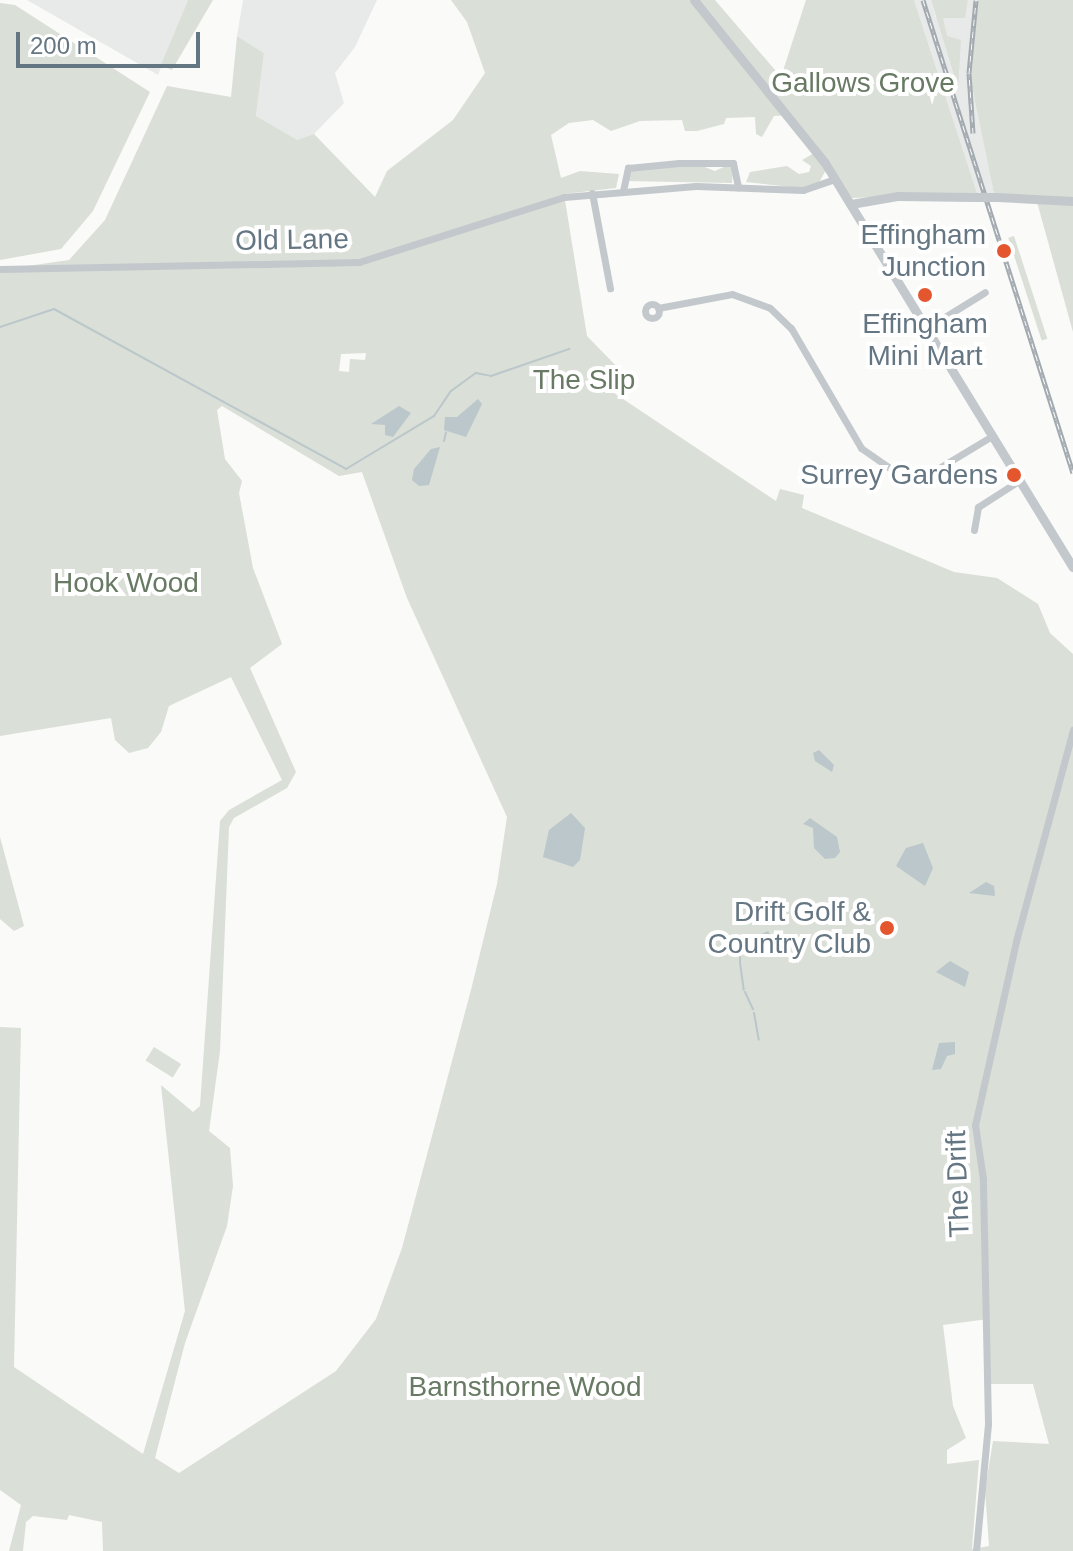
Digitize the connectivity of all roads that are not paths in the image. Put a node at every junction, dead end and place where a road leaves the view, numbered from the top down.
1 (694, 0) edge
2 (835, 179) junction
3 (738, 187) junction
4 (623, 191) junction
5 (592, 193) junction
6 (1073, 201) edge
7 (870, 202) junction
8 (851, 204) junction
9 (857, 214) junction
10 (0, 269) edge
11 (610, 288) dead end
12 (985, 292) dead end
13 (658, 308) dead end
14 (927, 328) junction
15 (992, 436) junction
16 (1020, 480) junction
17 (974, 530) dead end
18 (1073, 567) edge
19 (1073, 730) edge
20 (976, 1551) edge

1 - 2 street
2 - 3 street, Old Lane
2 - 8 street
3 - 4 street, Old Lane
3 - 4 street
4 - 5 street, Old Lane
5 - 10 street, Old Lane
5 - 11 street
6 - 7 street, bridge
7 - 8 street
7 - 9 street
8 - 9 street
9 - 14 street
12 - 14 street
13 - 15 street
14 - 15 street
15 - 16 street
16 - 17 street
16 - 18 street
19 - 20 street, The Drift

